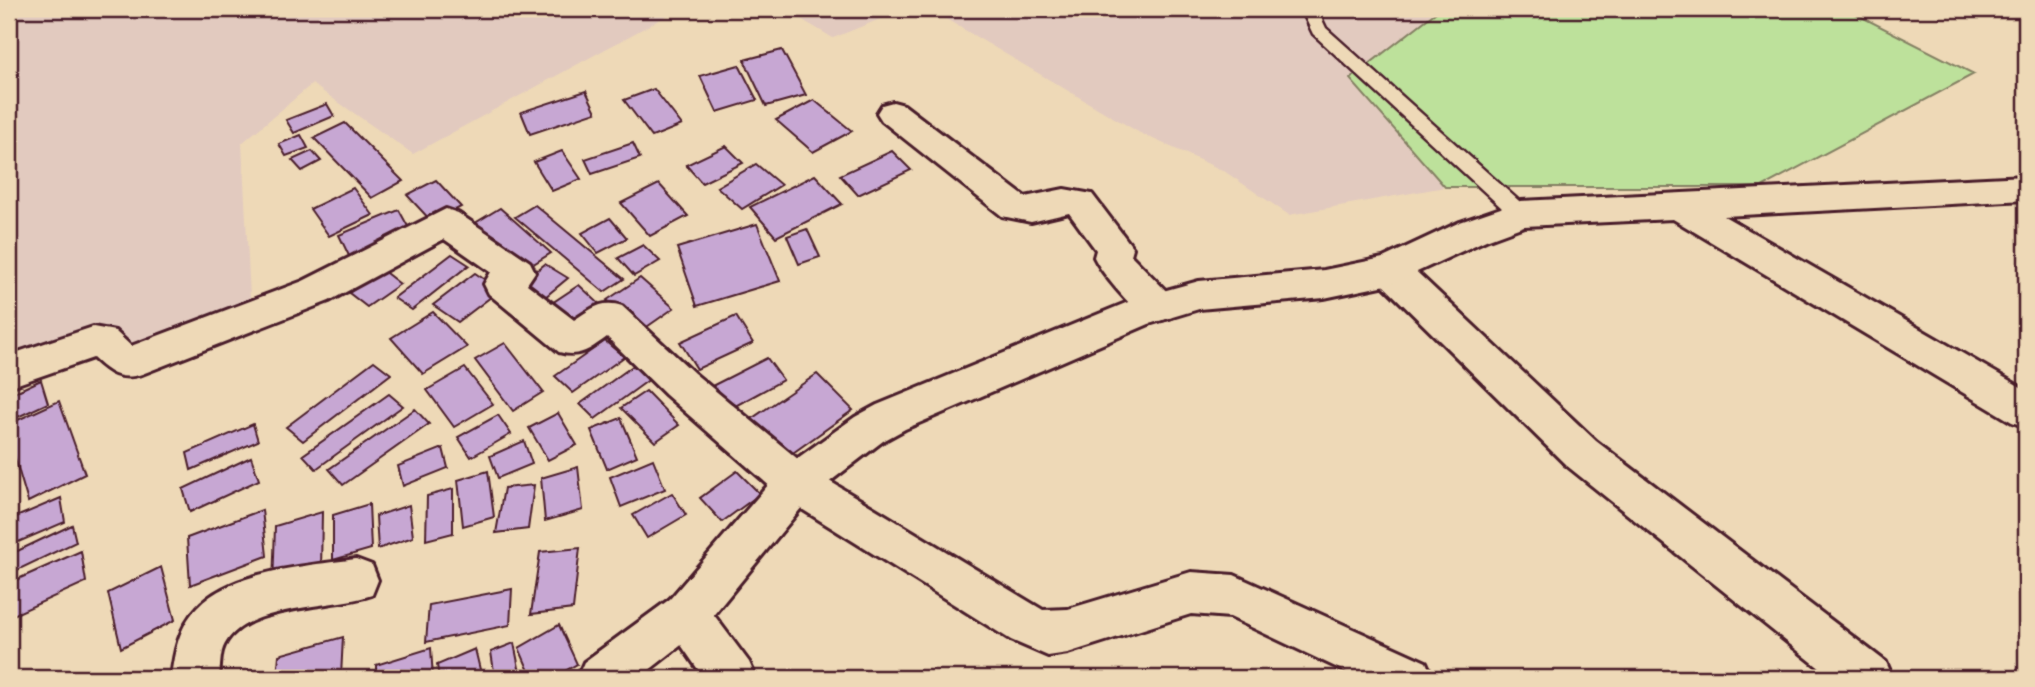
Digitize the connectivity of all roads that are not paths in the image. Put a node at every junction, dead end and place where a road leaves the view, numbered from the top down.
1 (1309, 9) edge
2 (893, 113) dead end
3 (2026, 188) edge
4 (1681, 207) junction
5 (1521, 214) junction
6 (1391, 270) junction
7 (1158, 307) junction
8 (9, 371) edge
9 (2026, 410) edge
10 (796, 483) junction
11 (356, 580) dead end
12 (686, 614) junction
13 (195, 678) edge
14 (601, 678) edge
15 (732, 678) edge
16 (1409, 678) edge
17 (1869, 678) edge

1 - 5 lane
2 - 7 street
3 - 4 street
4 - 5 street
4 - 9 street
5 - 6 street
6 - 7 street
6 - 17 street
7 - 10 street
8 - 10 street
10 - 12 street
10 - 16 street
11 - 13 street
12 - 14 street
12 - 15 street

